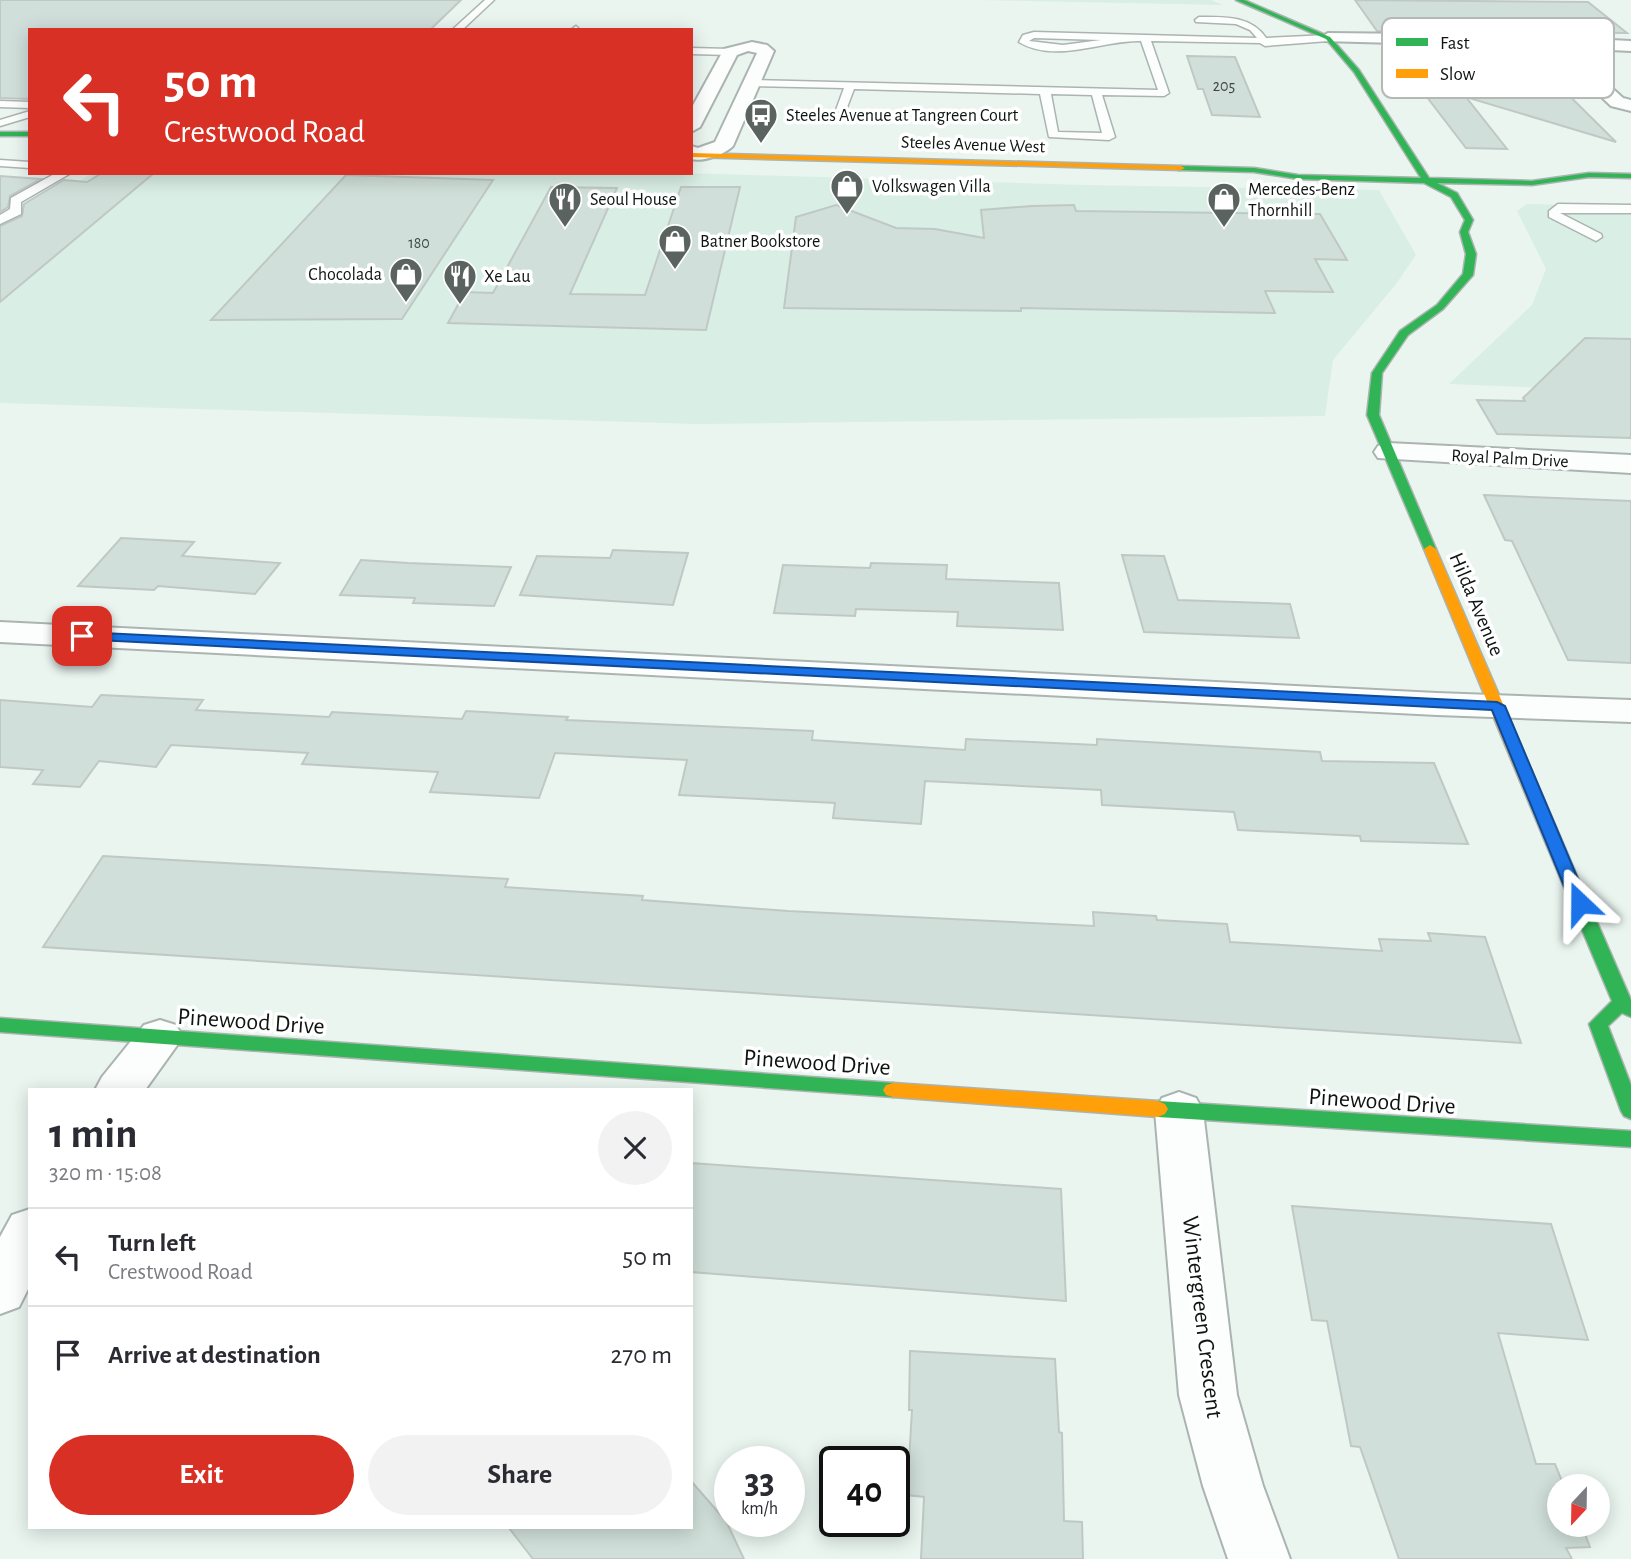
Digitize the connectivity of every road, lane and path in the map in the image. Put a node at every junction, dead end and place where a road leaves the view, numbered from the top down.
1 (490, 0) edge
2 (1240, 0) edge
3 (1199, 20) dead end
4 (458, 28) edge
5 (1126, 37) junction
6 (1145, 38) junction
7 (1328, 38) junction
8 (1382, 39) edge
9 (1264, 40) junction
10 (693, 51) edge
11 (1258, 53) dead end
12 (728, 55) junction
13 (751, 83) junction
14 (850, 85) junction
15 (1045, 91) junction
16 (1096, 92) junction
17 (1613, 98) edge
18 (0, 104) edge
19 (28, 105) edge
20 (1631, 106) edge
21 (841, 110) dead end
22 (696, 111) edge
23 (28, 115) edge
24 (0, 123) edge
25 (0, 134) edge
26 (28, 134) edge
27 (693, 154) edge
28 (0, 163) edge
29 (28, 165) edge
30 (1418, 166) junction
31 (1254, 170) junction
32 (61, 175) edge
33 (1631, 176) edge
34 (1554, 179) junction
35 (1427, 181) junction
36 (1429, 203) dead end
37 (1631, 209) edge
38 (0, 220) edge
39 (1596, 237) dead end
40 (1388, 452) junction
41 (1631, 464) edge
42 (0, 632) edge
43 (1497, 706) junction
44 (1631, 711) edge
45 (1626, 1006) edge
46 (0, 1025) edge
47 (160, 1037) junction
48 (121, 1088) edge
49 (1179, 1111) junction
50 (1631, 1111) edge
51 (1631, 1139) edge
52 (28, 1234) edge
53 (0, 1291) edge
54 (1259, 1559) edge

1 - 4 lane
2 - 7 street, Hilda Avenue
3 - 9 lane
5 - 5 lane
5 - 6 lane
6 - 9 lane
6 - 16 lane
7 - 8 street
7 - 9 lane
7 - 30 street, Hilda Avenue
9 - 11 lane
10 - 12 lane
12 - 13 street
12 - 22 street
13 - 14 lane
13 - 27 street
14 - 15 lane
14 - 21 lane
15 - 16 lane
15 - 16 lane
17 - 20 street
18 - 19 lane
23 - 24 lane
25 - 26 street
27 - 31 street, Steeles Avenue West
28 - 29 lane
30 - 31 street, Steeles Avenue West
30 - 34 street, Steeles Avenue West
30 - 35 street, Hilda Avenue
31 - 35 street, Steeles Avenue West
32 - 38 lane
33 - 34 street, Steeles Avenue West
34 - 35 street, Steeles Avenue West
35 - 36 street, Hilda Avenue
35 - 40 street, Hilda Avenue
37 - 39 lane
40 - 41 street, Royal Palm Drive
40 - 43 street, Hilda Avenue
42 - 43 street
43 - 44 street
43 - 45 street, Hilda Avenue
45 - 50 street
46 - 47 street, Pinewood Drive
47 - 48 street
47 - 49 street, Pinewood Drive
49 - 51 street, Pinewood Drive
49 - 54 street, Wintergreen Crescent
52 - 53 street

